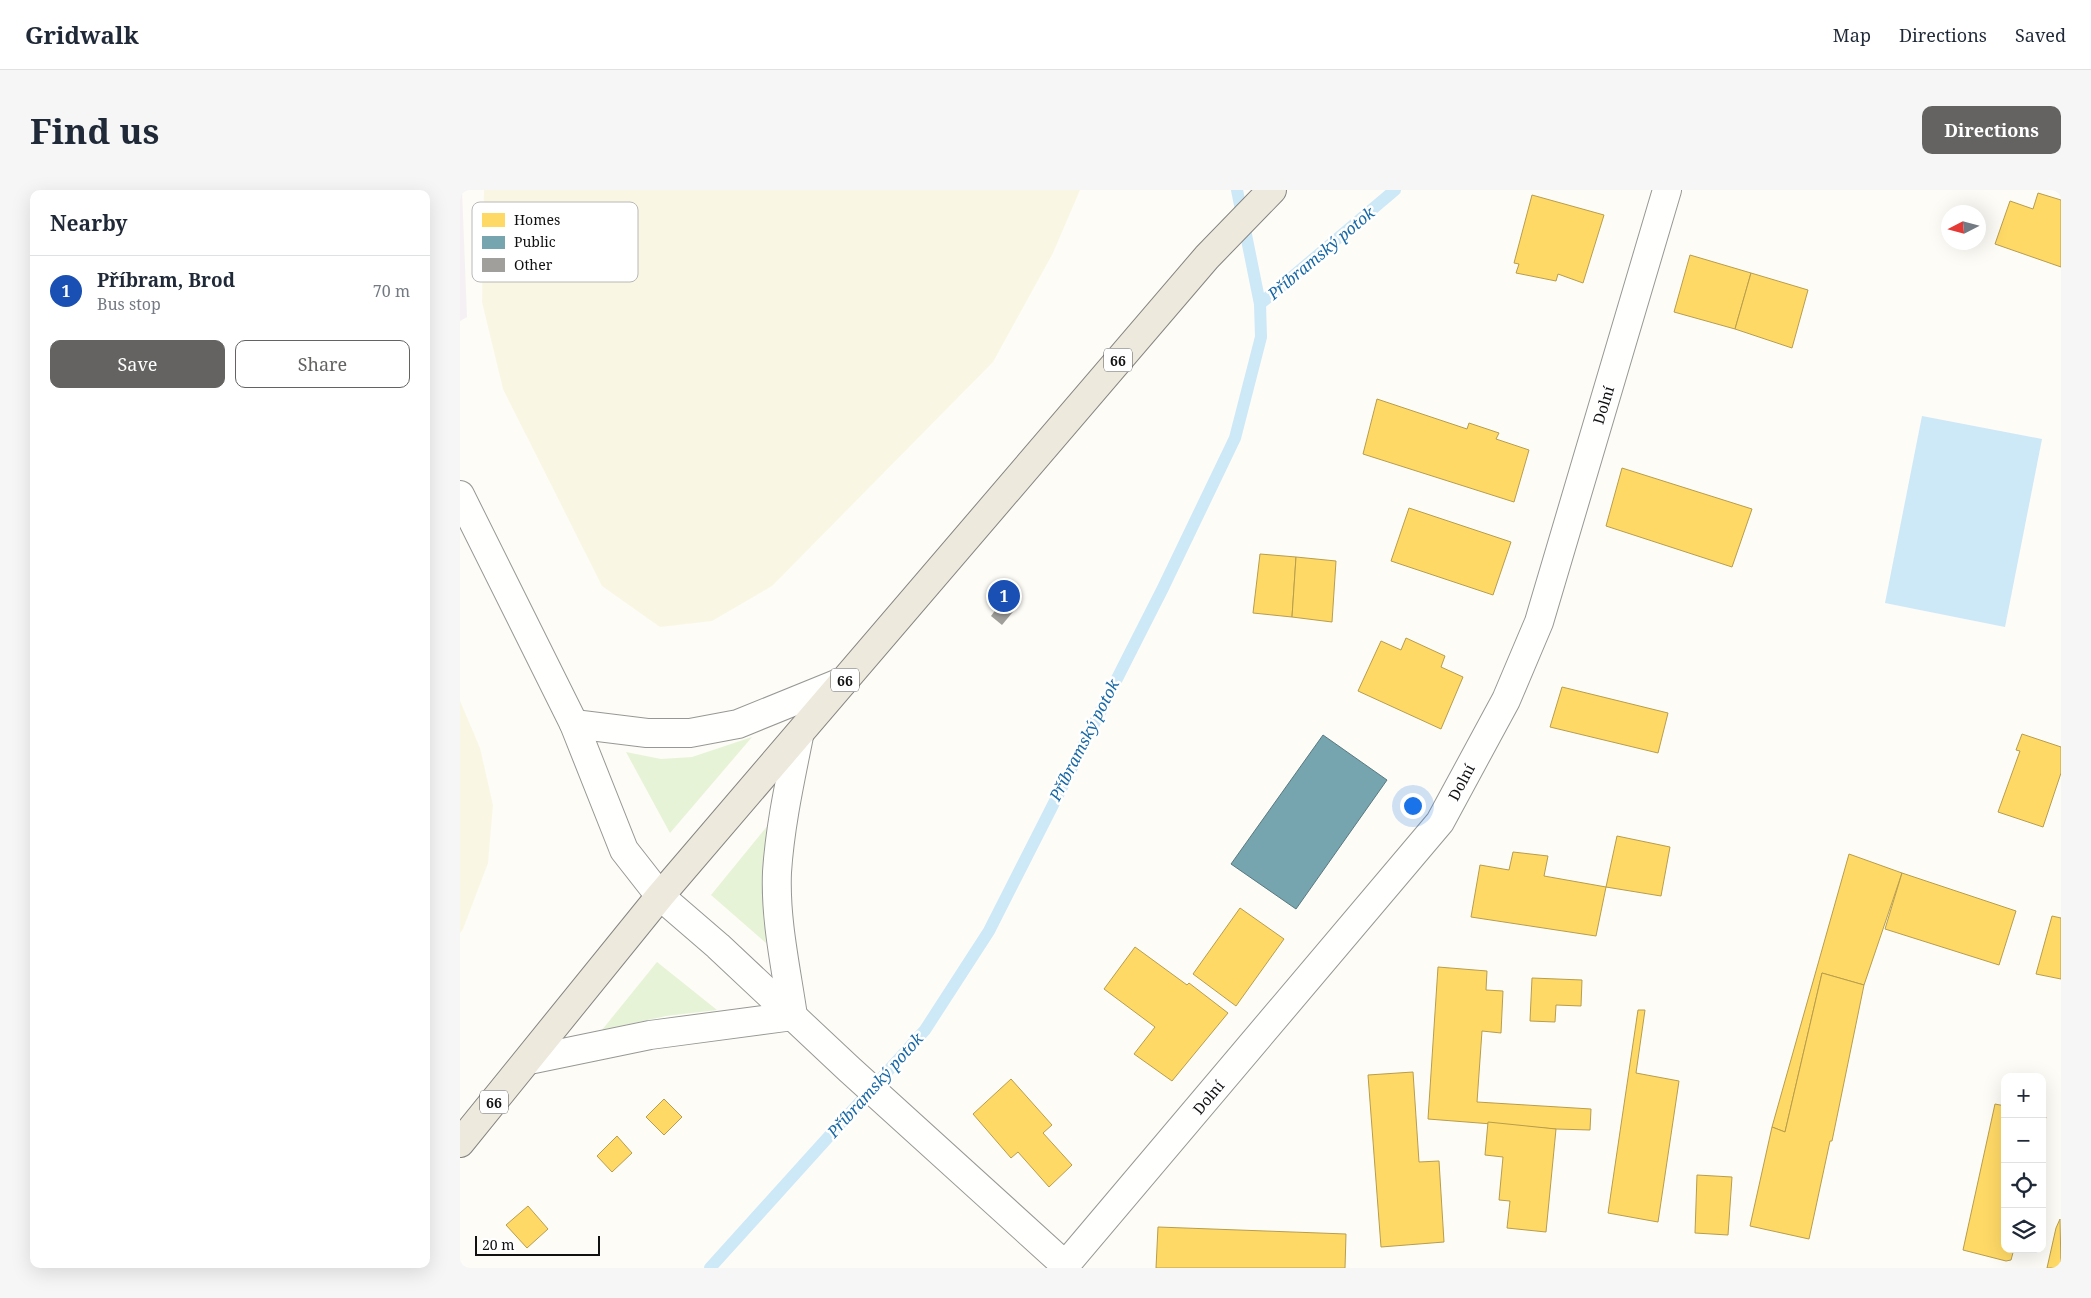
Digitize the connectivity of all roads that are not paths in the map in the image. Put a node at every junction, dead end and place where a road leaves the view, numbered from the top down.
1 (1272, 190) edge
2 (1667, 190) edge
3 (460, 495) edge
4 (844, 681) junction
5 (574, 724) junction
6 (798, 736) junction
7 (660, 896) junction
8 (793, 1016) junction
9 (529, 1060) junction
10 (460, 1143) edge
11 (1064, 1267) edge

1 - 4 main road, 66
2 - 11 street, Dolní
3 - 5 street
4 - 5 street
4 - 6 main road, 66
5 - 7 street
6 - 7 main road, 66
6 - 8 street
7 - 8 street
7 - 9 main road, 66
8 - 9 street
8 - 11 street
9 - 10 main road, 66

